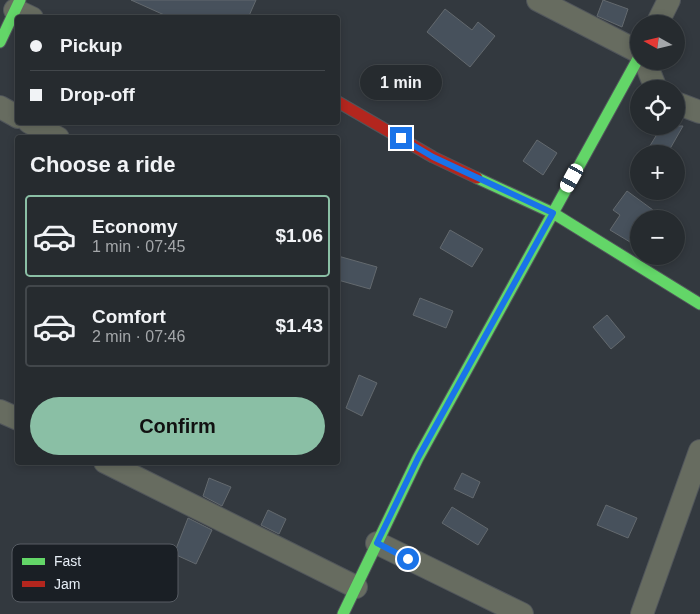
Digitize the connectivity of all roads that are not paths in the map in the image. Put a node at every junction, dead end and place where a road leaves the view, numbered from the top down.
1 (538, 0) edge
2 (669, 0) edge
3 (662, 15) edge
4 (15, 20) edge
5 (0, 42) edge
6 (630, 47) edge
7 (632, 70) edge
8 (340, 103) edge
9 (685, 106) edge
10 (0, 107) edge
11 (700, 112) edge
12 (15, 115) edge
13 (34, 125) edge
14 (53, 135) edge
15 (553, 213) junction
16 (700, 304) edge
17 (0, 411) edge
18 (15, 418) edge
19 (700, 451) edge
20 (111, 465) edge
21 (377, 543) junction
22 (356, 587) junction
23 (343, 614) edge
24 (522, 614) edge
25 (642, 614) edge

1 - 6 street
2 - 3 street
4 - 5 main road
7 - 15 main road
8 - 15 main road
9 - 11 street
10 - 12 street
13 - 14 street
15 - 16 main road
15 - 21 main road
17 - 18 street
19 - 25 street
20 - 22 street
21 - 22 main road
21 - 24 street
22 - 23 main road

